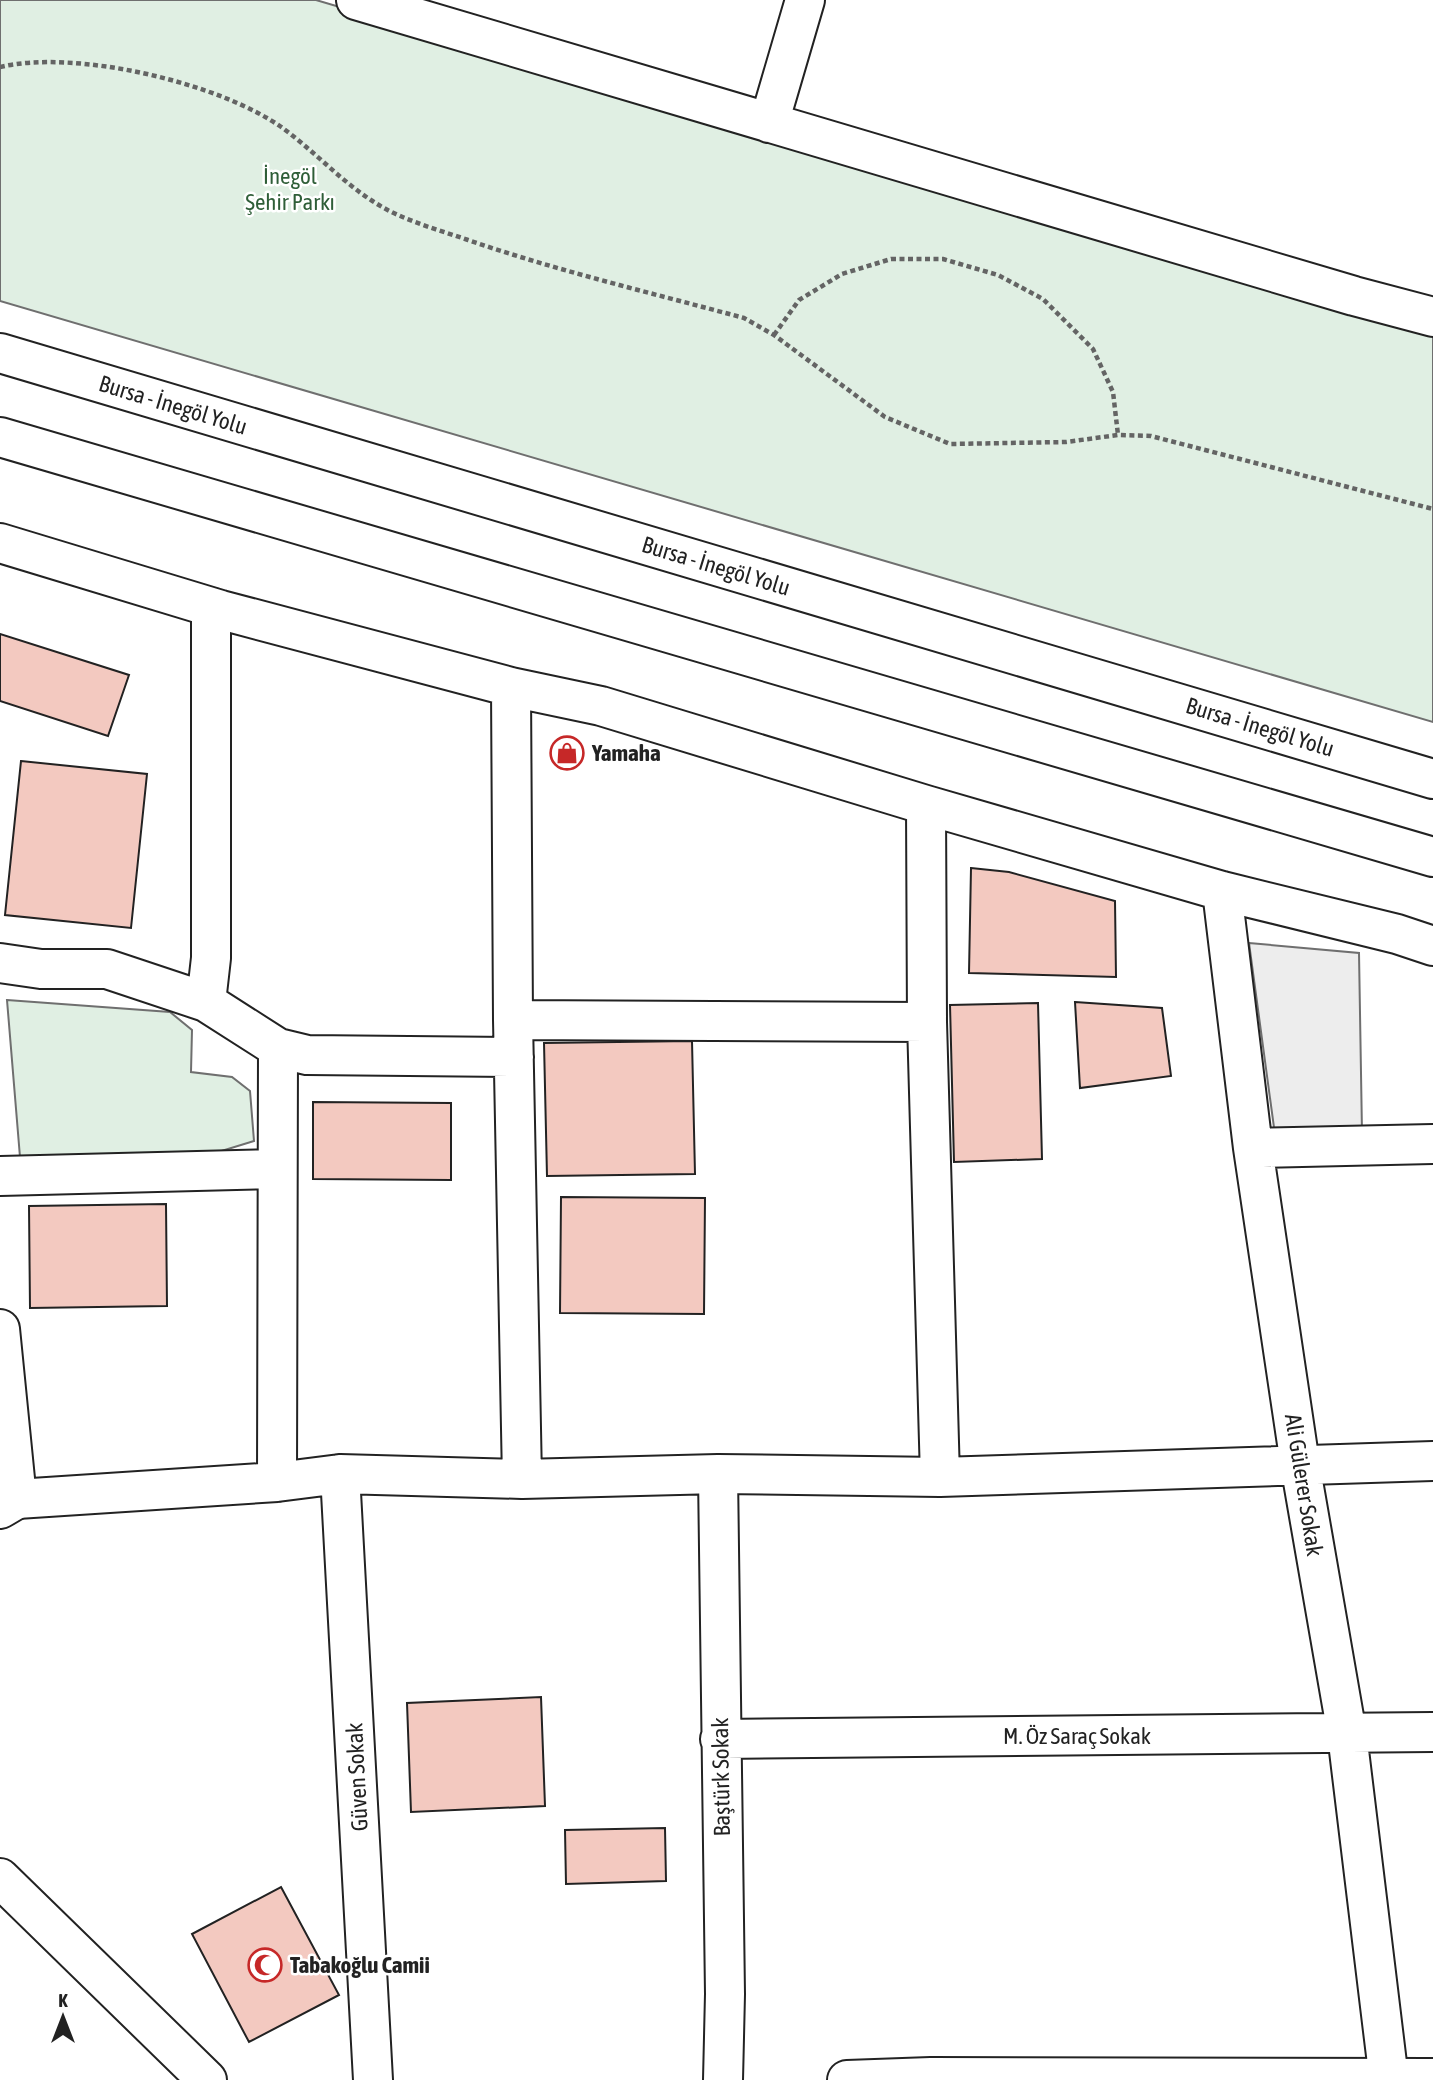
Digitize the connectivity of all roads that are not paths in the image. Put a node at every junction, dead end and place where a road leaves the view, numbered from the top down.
1 (356, 0) edge
2 (805, 0) edge
3 (769, 122) junction
4 (1433, 317) edge
5 (0, 353) edge
6 (0, 437) edge
7 (0, 543) edge
8 (211, 607) junction
9 (511, 687) junction
10 (1433, 779) edge
11 (926, 805) junction
12 (1433, 857) edge
13 (1222, 891) junction
14 (1433, 946) edge
15 (0, 963) edge
16 (206, 1002) junction
17 (927, 1022) junction
18 (514, 1038) junction
19 (278, 1048) junction
20 (1433, 1144) edge
21 (1253, 1149) junction
22 (277, 1169) junction
23 (0, 1176) edge
24 (0, 1329) edge
25 (1433, 1461) edge
26 (1300, 1464) junction
27 (340, 1474) junction
28 (718, 1474) junction
29 (940, 1478) junction
30 (522, 1479) junction
31 (277, 1482) junction
32 (4, 1503) edge
33 (1433, 1732) edge
34 (1346, 1734) junction
35 (720, 1739) junction
36 (0, 1878) edge
37 (1433, 2078) edge
38 (932, 2079) edge
39 (1184, 2079) edge
40 (207, 2080) edge
41 (373, 2080) edge
42 (723, 2080) edge
43 (847, 2080) edge
44 (1389, 2080) edge

1 - 3 main road
2 - 3 main road
3 - 4 main road
5 - 10 main road, Bursa - İnegöl Yolu
6 - 12 main road
7 - 8 main road
8 - 9 main road
8 - 16 main road
9 - 11 main road
9 - 18 main road
11 - 13 main road
11 - 17 main road
13 - 14 main road
13 - 21 main road, Ali Gülerer Sokak
15 - 16 main road
16 - 19 main road
17 - 18 main road
17 - 29 main road
18 - 19 main road
18 - 30 main road
19 - 22 main road
20 - 21 main road
21 - 26 main road, Ali Gülerer Sokak
22 - 23 main road
22 - 31 main road
24 - 32 main road
25 - 26 main road
26 - 29 main road
26 - 34 main road, Ali Gülerer Sokak
27 - 30 main road
27 - 31 main road
27 - 41 main road, Güven Sokak
28 - 29 main road
28 - 30 main road
28 - 35 main road, Baştürk Sokak
31 - 32 main road
33 - 34 main road, M. Öz Saraç Sokak
34 - 35 main road, M. Öz Saraç Sokak
34 - 44 main road, Ali Gülerer Sokak
35 - 42 main road, Baştürk Sokak
36 - 40 main road
37 - 44 main road
38 - 39 main road
38 - 43 main road
39 - 44 main road

